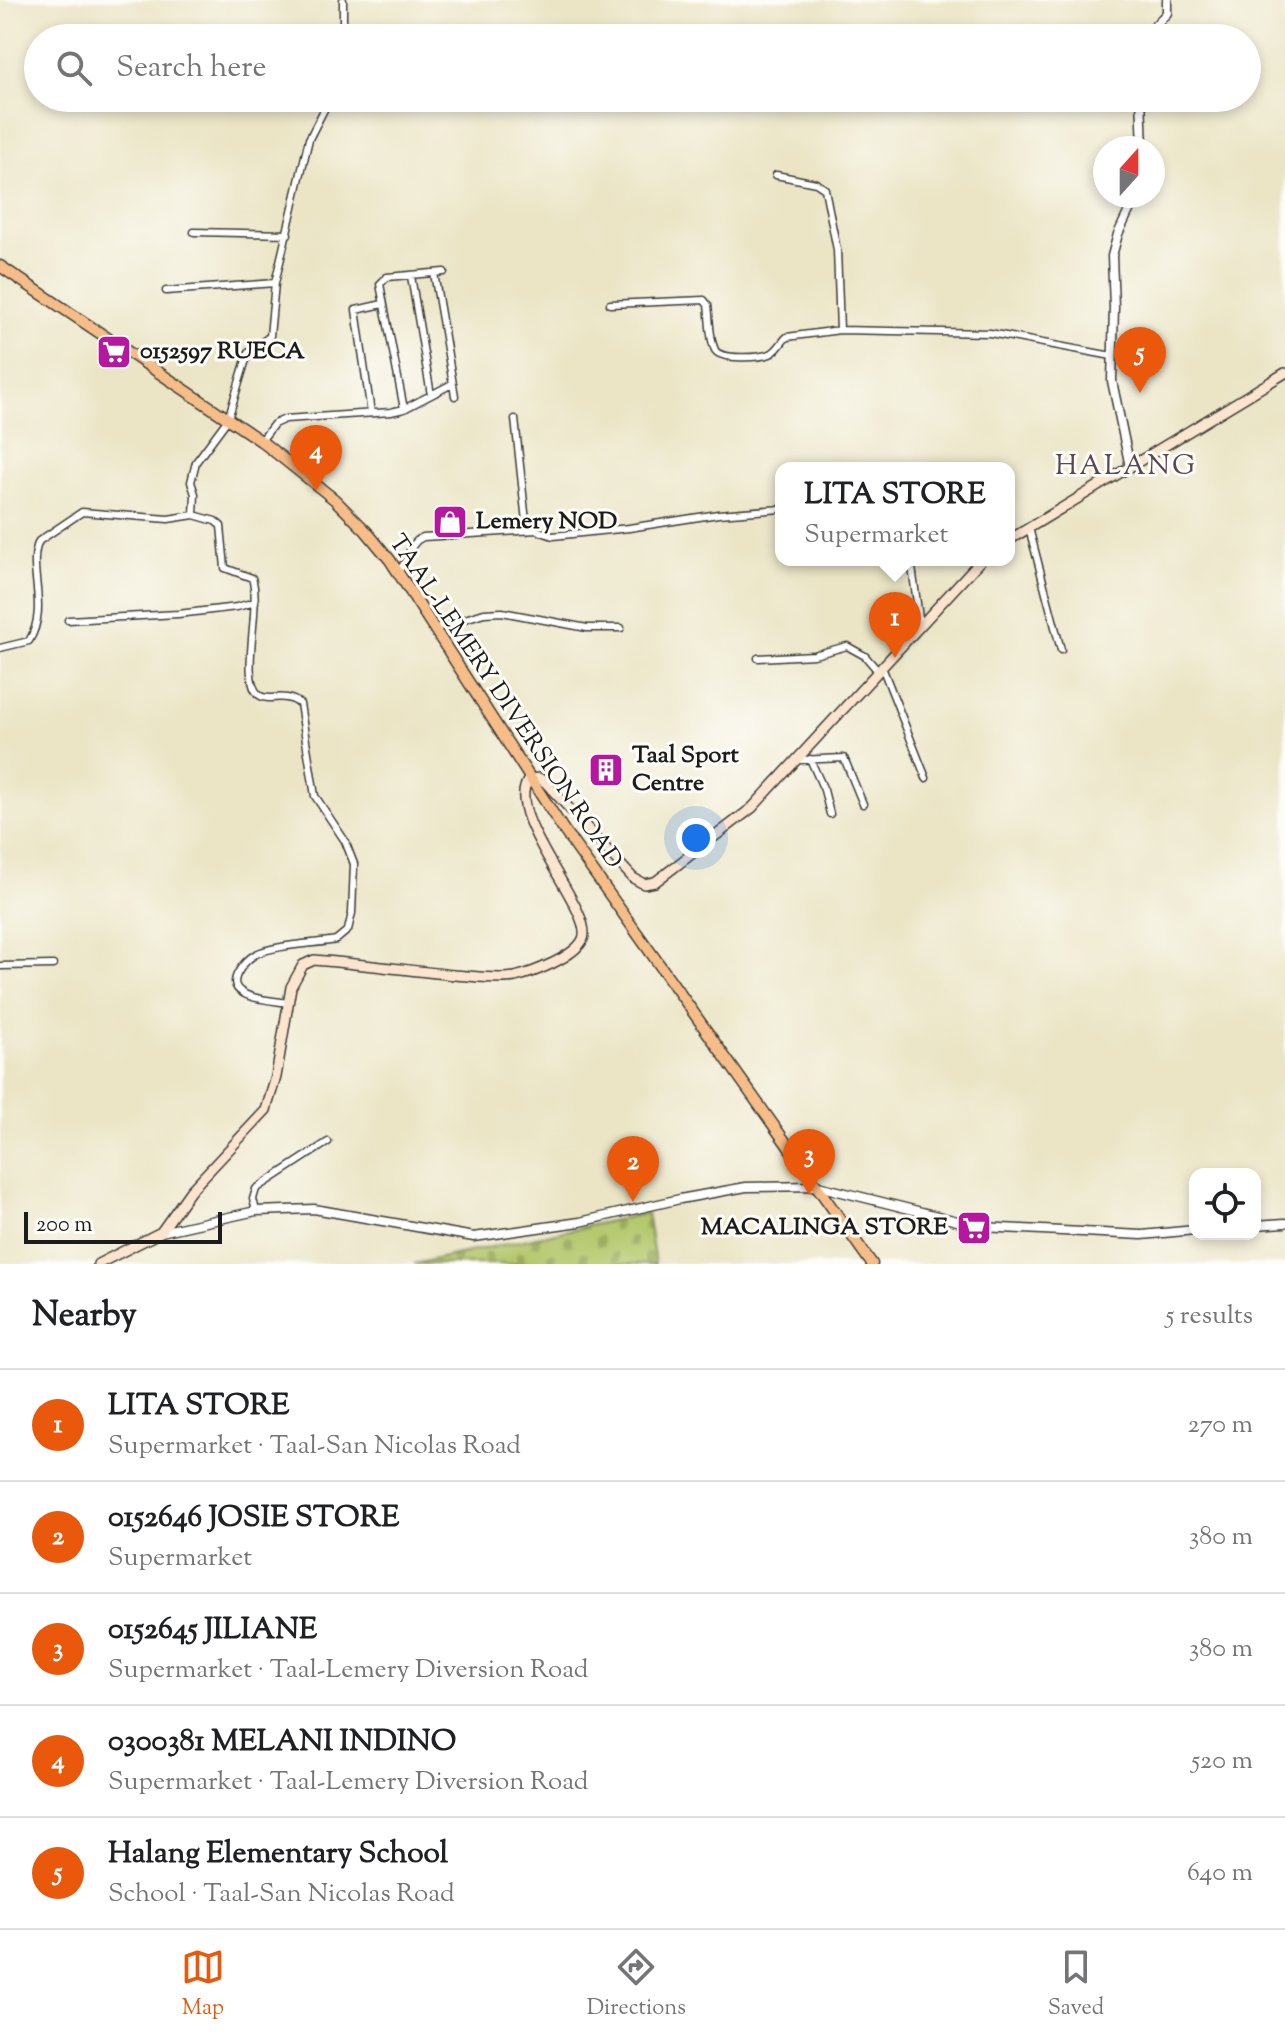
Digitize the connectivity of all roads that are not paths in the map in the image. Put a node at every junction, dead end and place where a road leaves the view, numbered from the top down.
1 (343, 0) edge
2 (1167, 0) edge
3 (343, 24) edge
4 (1156, 24) edge
5 (323, 112) edge
6 (1142, 112) edge
7 (1143, 136) edge
8 (776, 175) dead end
9 (1130, 208) edge
10 (194, 232) dead end
11 (288, 234) junction
12 (0, 266) edge
13 (444, 272) dead end
14 (434, 273) junction
15 (411, 276) junction
16 (275, 283) junction
17 (166, 291) dead end
18 (383, 304) junction
19 (610, 304) dead end
20 (454, 322) dead end
21 (442, 325) junction
22 (840, 330) junction
23 (1112, 356) junction
24 (1285, 373) edge
25 (452, 384) junction
26 (431, 395) junction
27 (455, 396) dead end
28 (404, 409) junction
29 (371, 413) junction
30 (228, 419) junction
31 (515, 419) dead end
32 (261, 441) junction
33 (1130, 467) junction
34 (775, 509) edge
35 (194, 515) junction
36 (1029, 528) junction
37 (527, 531) junction
38 (1015, 536) edge
39 (912, 566) edge
40 (975, 566) edge
41 (398, 571) junction
42 (255, 602) junction
43 (68, 620) dead end
44 (920, 625) junction
45 (436, 628) junction
46 (621, 628) dead end
47 (0, 648) edge
48 (1061, 650) dead end
49 (758, 658) dead end
50 (880, 669) junction
51 (810, 759) junction
52 (795, 760) junction
53 (926, 778) dead end
54 (529, 779) junction
55 (863, 804) dead end
56 (830, 814) dead end
57 (53, 965) dead end
58 (0, 966) edge
59 (289, 1003) junction
60 (328, 1142) dead end
61 (818, 1186) junction
62 (256, 1211) junction
63 (1285, 1223) edge
64 (1261, 1225) edge
65 (1189, 1231) edge
66 (161, 1232) junction
67 (98, 1264) edge
68 (872, 1264) edge

1 - 3 street
2 - 4 street
5 - 11 street
6 - 7 street
8 - 22 street
9 - 23 street
10 - 11 street
11 - 16 street
12 - 30 main road, TAAL-LEMERY DIVERSION ROAD
13 - 14 street
14 - 15 street
14 - 21 street
15 - 18 street
15 - 26 street
16 - 17 street
16 - 30 street
18 - 28 street
18 - 29 street
19 - 22 street
20 - 21 street
21 - 25 street
22 - 23 street
23 - 33 street
24 - 33 main road
25 - 26 street
25 - 27 street
26 - 28 street
28 - 29 street
29 - 32 street
30 - 32 main road, TAAL-LEMERY DIVERSION ROAD
30 - 35 street
31 - 37 street
32 - 41 main road, TAAL-LEMERY DIVERSION ROAD
33 - 36 main road
34 - 37 street
35 - 42 street
35 - 47 street
36 - 38 main road
36 - 48 street
37 - 41 street
39 - 44 street
40 - 44 main road
41 - 45 main road, TAAL-LEMERY DIVERSION ROAD
42 - 43 street
42 - 59 street
44 - 50 main road
45 - 46 street
45 - 54 main road, TAAL-LEMERY DIVERSION ROAD
49 - 50 street
50 - 52 main road
50 - 53 street
51 - 52 street
51 - 55 street
51 - 56 street
52 - 54 main road
54 - 59 main road
54 - 61 main road, TAAL-LEMERY DIVERSION ROAD
57 - 58 street
59 - 66 main road
60 - 62 street
61 - 62 street
61 - 65 street
61 - 68 main road, TAAL-LEMERY DIVERSION ROAD
62 - 66 street
63 - 64 street
66 - 67 main road

